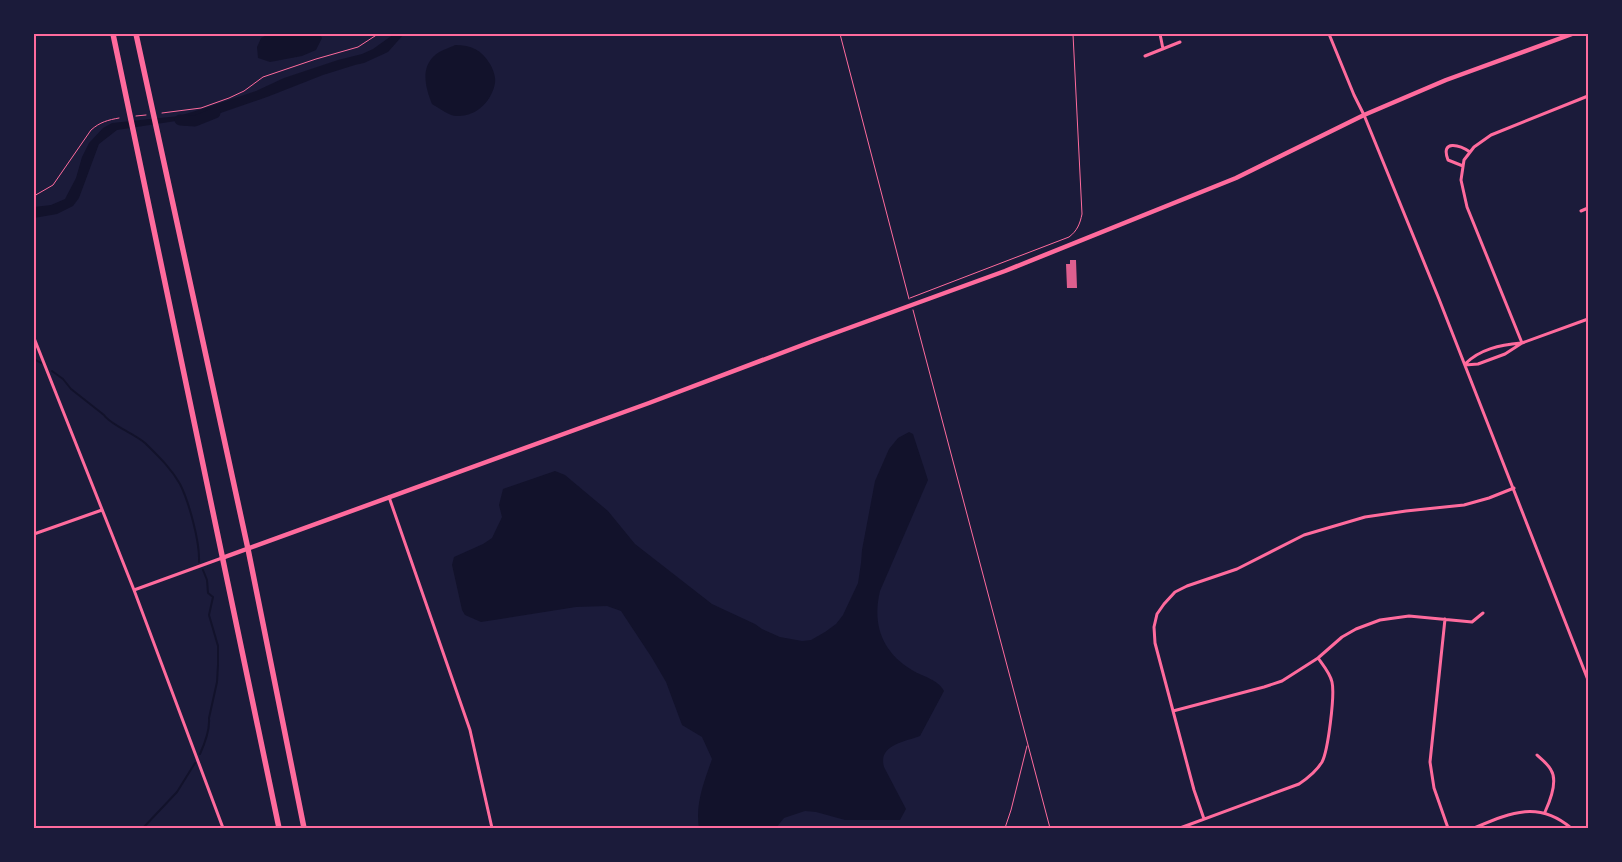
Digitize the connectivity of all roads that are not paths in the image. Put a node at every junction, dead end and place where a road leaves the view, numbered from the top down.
1 (113, 34) edge
2 (136, 34) edge
3 (1160, 34) edge
4 (1329, 34) edge
5 (1572, 34) edge
6 (1180, 42) dead end
7 (1162, 49) junction
8 (1145, 56) dead end
9 (1588, 96) edge
10 (1364, 115) junction
11 (1470, 152) junction
12 (1464, 166) junction
13 (1588, 208) edge
14 (1582, 211) dead end
15 (1588, 319) edge
16 (34, 338) edge
17 (1522, 343) junction
18 (1465, 365) junction
19 (1514, 488) junction
20 (389, 497) junction
21 (102, 510) junction
22 (34, 534) edge
23 (248, 549) junction
24 (222, 558) junction
25 (134, 590) junction
26 (1482, 614) dead end
27 (1445, 619) junction
28 (1318, 658) junction
29 (1588, 680) edge
30 (1173, 711) junction
31 (1537, 755) dead end
32 (1545, 812) junction
33 (1204, 819) junction
34 (223, 828) edge
35 (279, 828) edge
36 (304, 828) edge
37 (492, 828) edge
38 (1180, 828) edge
39 (1448, 828) edge
40 (1474, 828) edge
41 (1571, 828) edge

1 - 24 main road
2 - 23 main road
3 - 7 street
4 - 10 street
5 - 10 street
6 - 7 street
7 - 8 street
9 - 11 street
10 - 18 street
10 - 20 street
11 - 12 street
11 - 12 street
12 - 17 street
13 - 14 street
15 - 17 street
16 - 21 street
17 - 18 street
17 - 18 street
18 - 19 street
19 - 29 street
19 - 30 street
20 - 23 street
20 - 37 street
21 - 22 street
21 - 25 street
23 - 24 street
23 - 36 main road
24 - 25 street
24 - 35 main road
25 - 34 street
26 - 27 street
27 - 28 street
27 - 39 street
28 - 30 street
28 - 33 street
30 - 33 street
31 - 32 street
32 - 40 street
32 - 41 street
33 - 38 street

